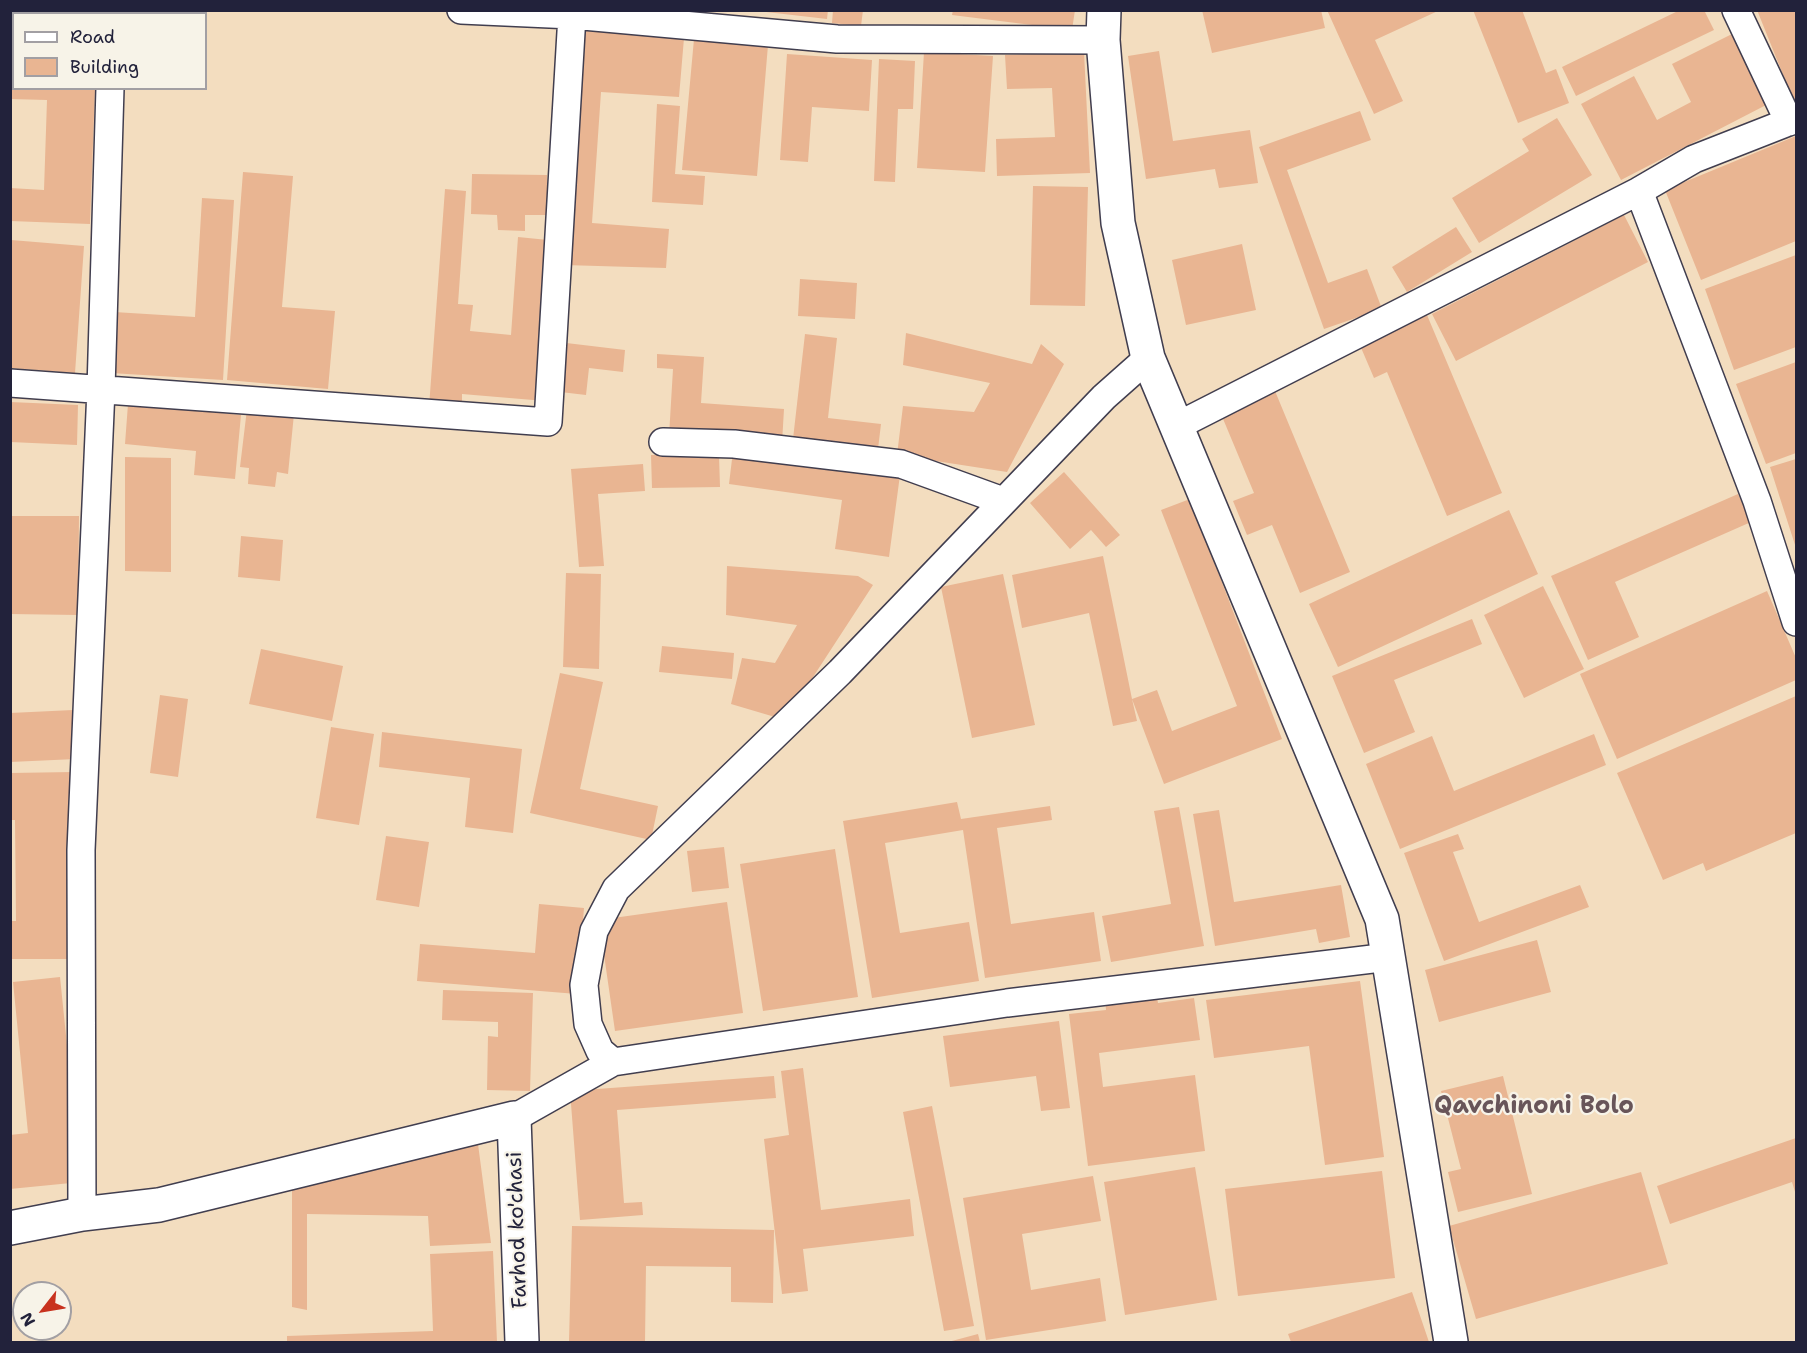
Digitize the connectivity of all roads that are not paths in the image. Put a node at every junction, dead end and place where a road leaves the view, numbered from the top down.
1 (461, 10) edge
2 (1736, 10) edge
3 (575, 13) edge
4 (1104, 25) edge
5 (110, 90) edge
6 (1793, 121) edge
7 (1639, 191) junction
8 (1148, 358) junction
9 (10, 383) edge
10 (101, 389) junction
11 (1177, 426) junction
12 (663, 442) dead end
13 (1003, 501) junction
14 (1797, 622) edge
15 (1389, 957) junction
16 (613, 1062) junction
17 (514, 1118) junction
18 (82, 1214) junction
19 (10, 1228) edge
20 (522, 1342) edge
21 (1452, 1342) edge

1 - 3 street
2 - 6 street
3 - 4 street
3 - 10 street
4 - 8 street
5 - 10 street
6 - 7 street
7 - 11 street
7 - 14 street
8 - 11 street
8 - 13 street
9 - 10 street
10 - 18 street
11 - 15 street
12 - 13 street
13 - 16 street
15 - 16 street
15 - 21 street
16 - 17 street
17 - 18 street
17 - 20 street, Farhod ko'chasi
18 - 19 street

